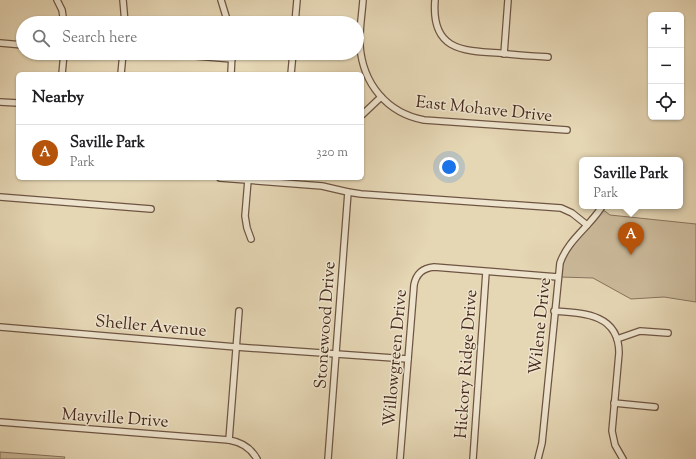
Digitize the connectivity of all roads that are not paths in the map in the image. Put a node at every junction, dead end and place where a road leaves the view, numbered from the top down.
1 (57, 0) edge
2 (124, 0) edge
3 (221, 0) edge
4 (297, 0) edge
5 (363, 0) edge
6 (435, 0) edge
7 (508, 0) edge
8 (63, 16) edge
9 (125, 16) edge
10 (226, 16) edge
11 (296, 16) edge
12 (362, 16) edge
13 (0, 43) edge
14 (16, 44) edge
15 (504, 54) junction
16 (548, 57) dead end
17 (63, 60) edge
18 (122, 60) edge
19 (232, 60) edge
20 (292, 60) edge
21 (363, 60) edge
22 (62, 72) edge
23 (121, 72) edge
24 (230, 72) edge
25 (291, 72) edge
26 (381, 97) junction
27 (0, 102) edge
28 (16, 104) edge
29 (364, 113) edge
30 (566, 130) dead end
31 (248, 180) joint
32 (283, 180) edge
33 (348, 192) junction
34 (0, 197) edge
35 (151, 209) dead end
36 (600, 209) edge
37 (587, 225) junction
38 (251, 239) dead end
39 (486, 272) junction
40 (558, 277) junction
41 (239, 311) dead end
42 (554, 311) junction
43 (0, 327) edge
44 (668, 334) dead end
45 (617, 339) junction
46 (236, 347) junction
47 (336, 354) junction
48 (408, 359) junction
49 (614, 403) junction
50 (656, 407) dead end
51 (0, 422) edge
52 (229, 440) junction
53 (257, 459) edge
54 (328, 459) edge
55 (400, 459) edge
56 (473, 459) edge
57 (538, 459) edge
58 (623, 459) edge

1 - 8 street
2 - 9 street
3 - 10 street
4 - 11 street
5 - 12 street, East Mohave Drive
6 - 15 street
7 - 15 street
13 - 14 street
15 - 16 street
17 - 22 street
18 - 23 street
19 - 24 street
20 - 25 street
21 - 26 street, East Mohave Drive
26 - 29 street
26 - 30 street, East Mohave Drive
27 - 28 street
31 - 32 street
31 - 38 street
32 - 33 street
33 - 37 street
33 - 47 street, Stonewood Drive
34 - 35 street
36 - 37 street, Wilene Drive
37 - 40 street, Wilene Drive
39 - 40 street
39 - 48 street, Willowgreen Drive
39 - 56 street, Hickory Ridge Drive
40 - 42 street, Wilene Drive
41 - 46 street
42 - 45 street
42 - 57 street, Wilene Drive
43 - 46 street, Sheller Avenue
44 - 45 street
45 - 49 street
46 - 47 street, Sheller Avenue
46 - 52 street
47 - 48 street, Sheller Avenue
47 - 54 street, Stonewood Drive
48 - 55 street, Willowgreen Drive
49 - 50 street
49 - 58 street
51 - 52 street, Mayville Drive
52 - 53 street, Mayville Drive

